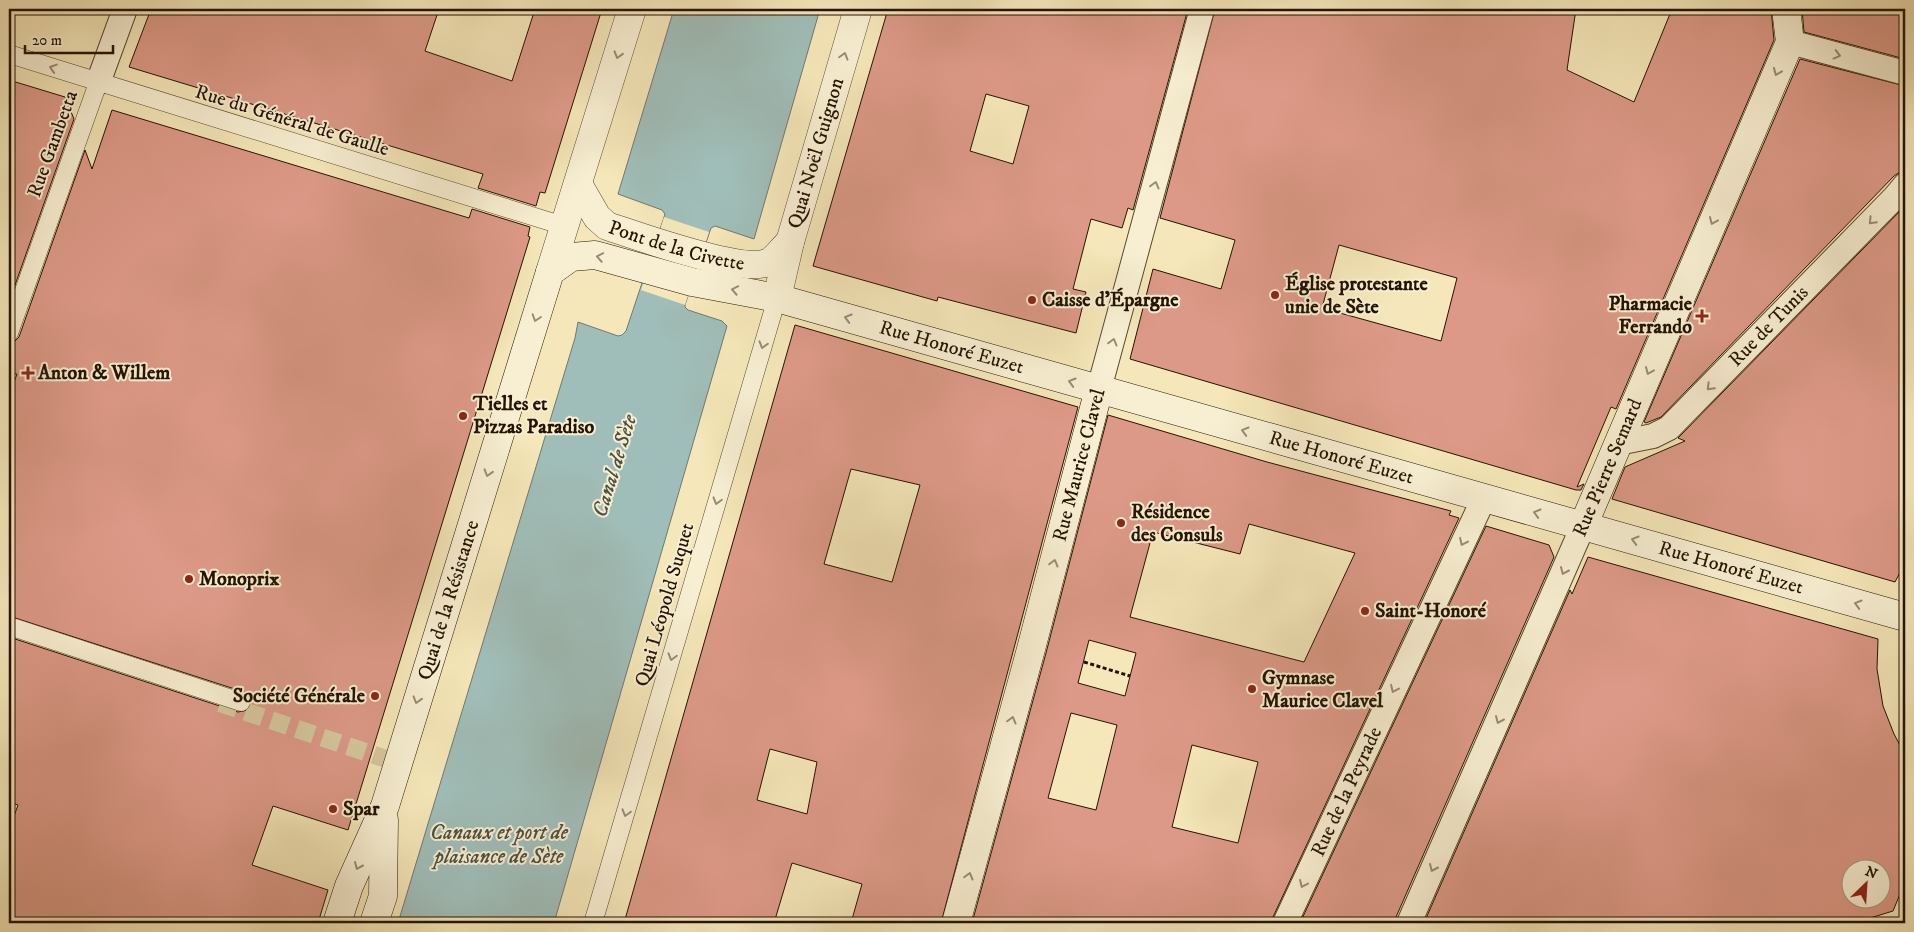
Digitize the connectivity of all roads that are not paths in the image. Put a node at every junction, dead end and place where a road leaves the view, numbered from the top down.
1 (125, 9) edge
2 (632, 9) edge
3 (858, 9) edge
4 (1202, 9) edge
5 (1786, 9) edge
6 (1790, 42) junction
7 (9, 54) edge
8 (1905, 74) edge
9 (98, 83) junction
10 (578, 184) junction
11 (1905, 185) edge
12 (564, 226) junction
13 (790, 242) junction
14 (550, 272) junction
15 (777, 298) junction
16 (9, 333) edge
17 (1099, 389) junction
18 (1618, 443) junction
19 (1484, 498) junction
20 (1584, 526) junction
21 (1905, 617) edge
22 (9, 626) edge
23 (241, 702) tunnel mouth
24 (385, 806) junction
25 (337, 923) edge
26 (374, 923) edge
27 (593, 923) edge
28 (956, 923) edge
29 (1285, 923) edge
30 (1409, 923) edge

1 - 9 street
2 -> 10 main road, Quai de la Résistance
13 -> 3 main road, Quai Noël Guignon
17 -> 4 street, Rue Maurice Clavel
5 - 6 main road
6 -> 8 street
6 -> 18 main road, Rue Pierre Semard
9 -> 7 street, Rue du Général de Gaulle
9 - 12 street, Rue du Général de Gaulle
9 - 16 street, Rue Gambetta
10 - 12 main road, Quai de la Résistance
10 - 13 main road, Pont de la Civette
11 -> 18 street, Rue de Tunis
12 - 14 main road, Quai de la Résistance
13 - 15 main road, Quai Noël Guignon
15 -> 14 main road, Pont de la Civette
14 -> 24 main road, Quai de la Résistance
17 -> 15 main road, Rue Honoré Euzet
15 -> 27 street, Quai Léopold Suquet
19 -> 17 main road, Rue Honoré Euzet
28 -> 17 main road, Rue Maurice Clavel
18 - 20 main road, Rue Pierre Semard
20 -> 19 main road, Rue Honoré Euzet
19 -> 29 street, Rue de la Peyrade
21 -> 20 main road, Rue Honoré Euzet
20 -> 30 street, Rue Pierre Semard
22 - 23 street
24 -> 25 main road, Quai de la Résistance
24 - 26 main road

